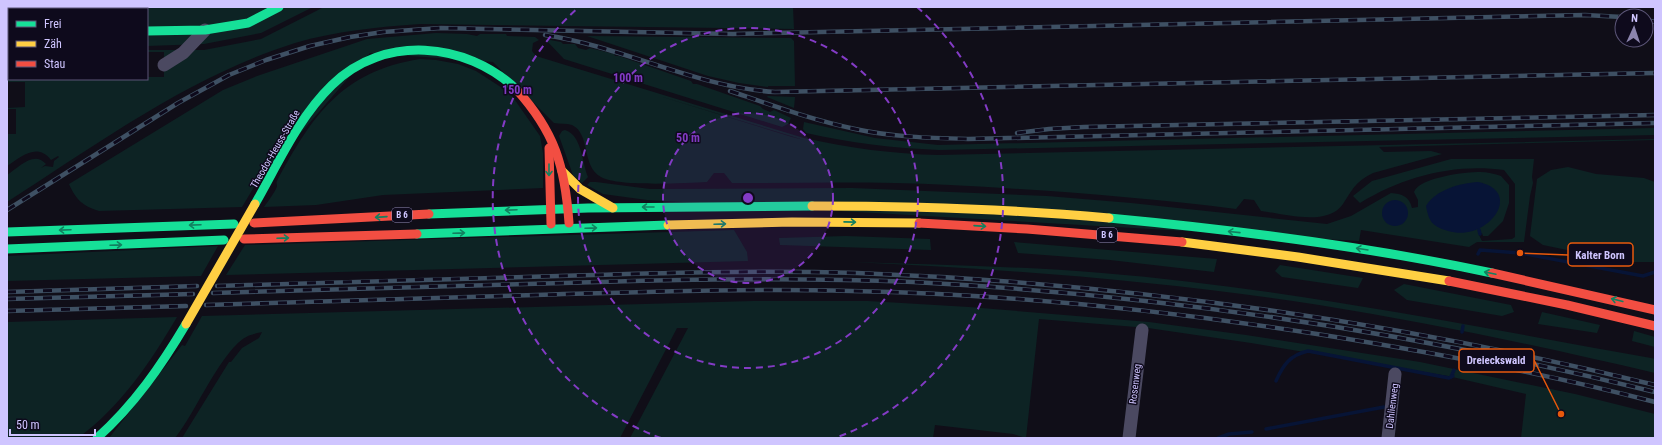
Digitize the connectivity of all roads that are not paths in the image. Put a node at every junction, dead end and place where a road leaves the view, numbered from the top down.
1 (279, 7) edge
2 (205, 30) junction
3 (148, 31) edge
4 (164, 65) dead end
5 (546, 131) junction
6 (562, 171) junction
7 (568, 208) junction
8 (613, 208) junction
9 (550, 209) junction
10 (254, 223) dead end
11 (234, 224) dead end
12 (569, 228) junction
13 (552, 229) junction
14 (7, 232) edge
15 (244, 239) dead end
16 (224, 240) dead end
17 (7, 249) edge
18 (1655, 310) edge
19 (1655, 326) edge
20 (1142, 330) dead end
21 (1395, 374) dead end
22 (97, 438) edge
23 (1129, 438) edge
24 (1388, 438) edge

1 - 2 main road
2 - 3 main road
2 - 4 street
5 - 6 main road, Theodor-Heuss-Straße
5 -> 9 main road, Theodor-Heuss-Straße
5 - 22 main road, Theodor-Heuss-Straße, bridge
6 - 7 main road, Theodor-Heuss-Straße
6 - 8 main road
7 - 8 main road, B 6
7 - 9 main road, B 6
7 - 12 main road, Theodor-Heuss-Straße
18 -> 8 main road, B 6
9 -> 10 main road, B 6
9 - 13 main road, Theodor-Heuss-Straße
11 -> 14 main road
12 - 13 main road, B 6
12 -> 19 main road, B 6
15 -> 13 main road, B 6
17 -> 16 main road
20 - 23 street, Rosenweg
21 - 24 street, Dahlienweg

